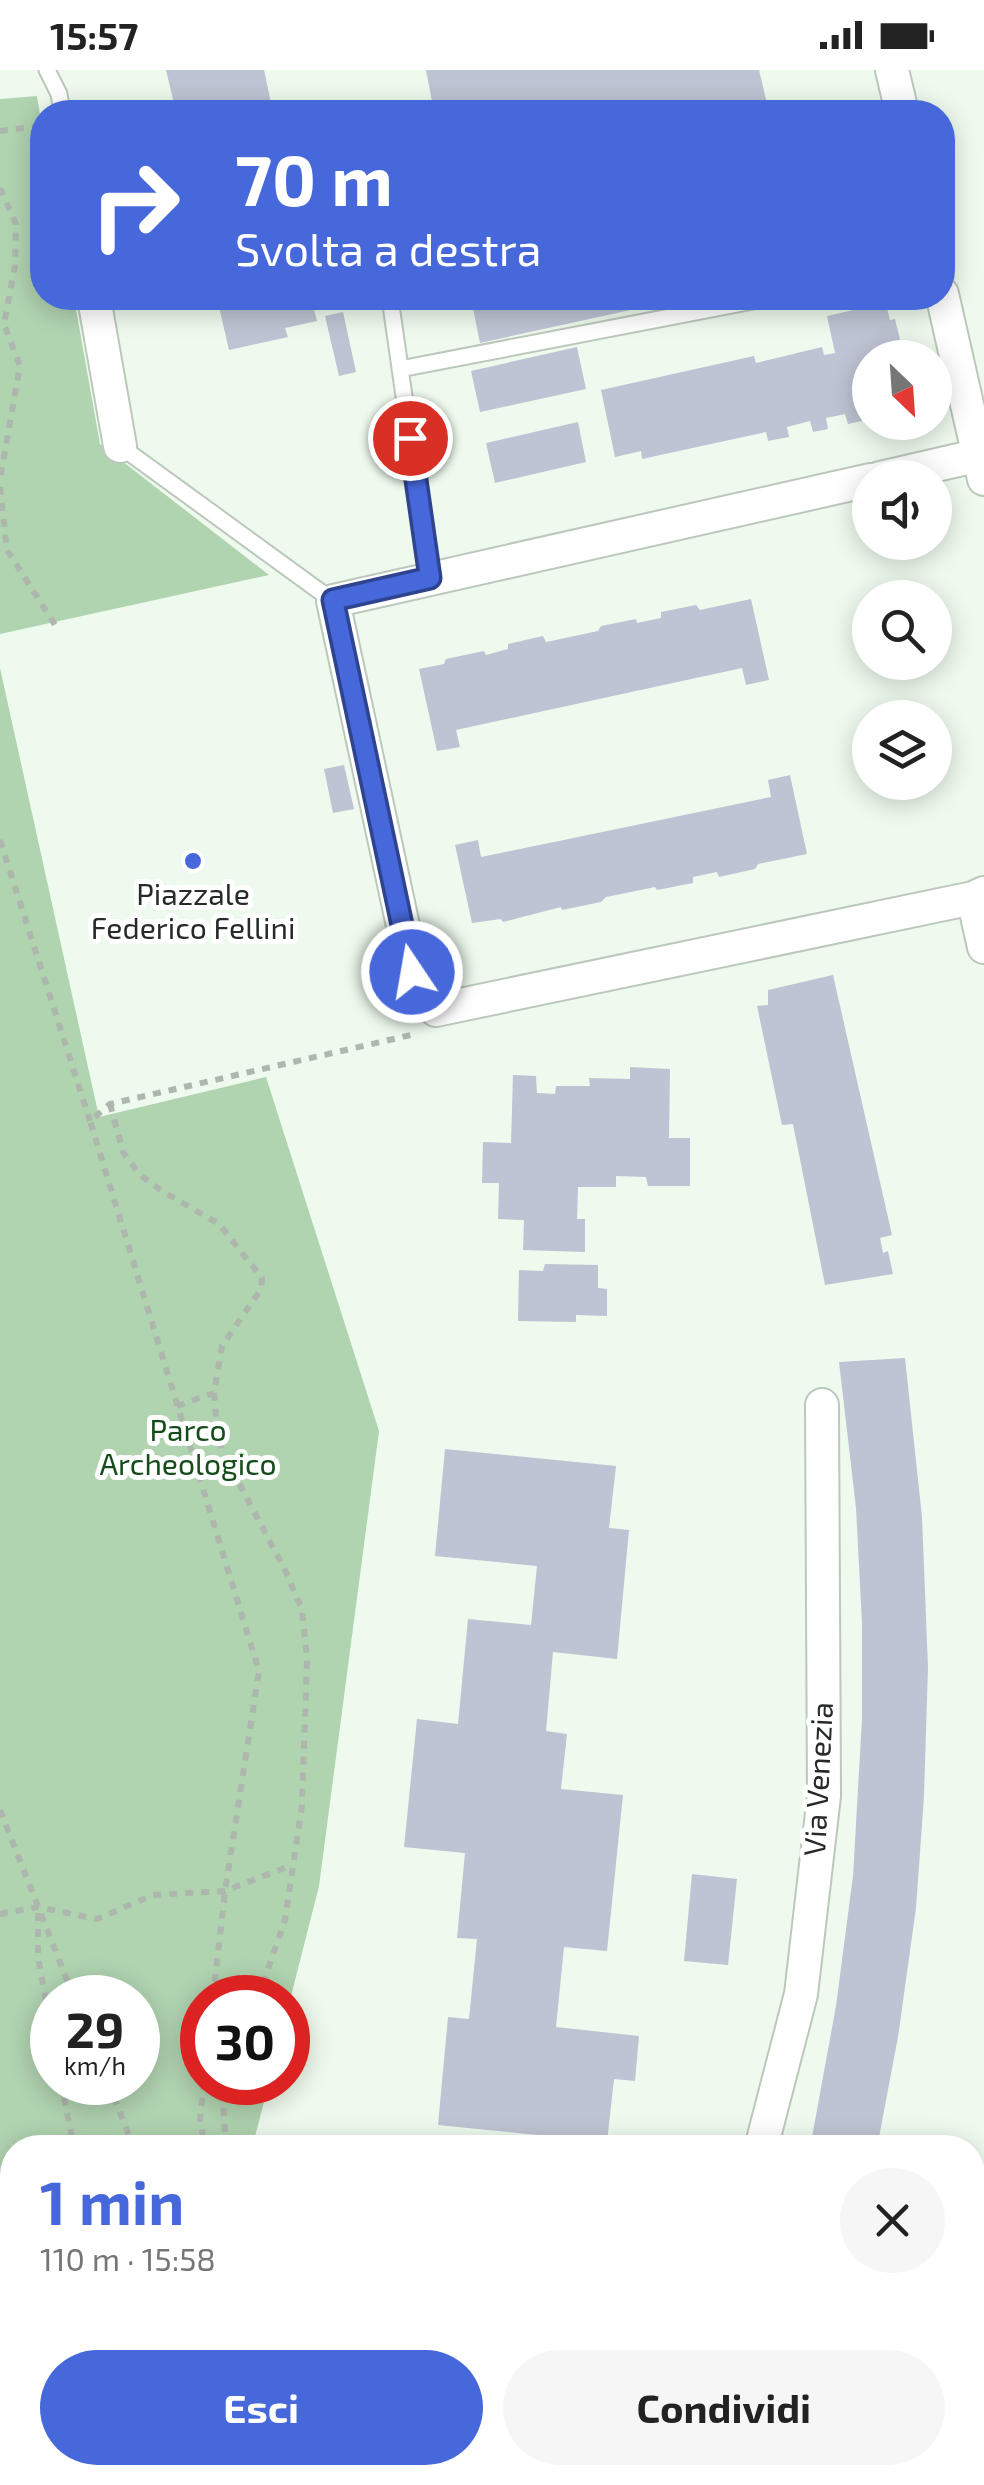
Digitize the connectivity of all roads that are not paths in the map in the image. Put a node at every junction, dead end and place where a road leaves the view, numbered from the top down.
1 (48, 70) edge
2 (892, 70) edge
3 (60, 100) edge
4 (899, 100) edge
5 (96, 310) edge
6 (392, 310) edge
7 (706, 310) edge
8 (946, 310) edge
9 (400, 369) junction
10 (120, 446) joint
11 (982, 463) edge
12 (952, 467) edge
13 (852, 484) edge
14 (430, 578) junction
15 (333, 600) junction
16 (979, 896) edge
17 (984, 947) edge
18 (822, 1405) dead end
19 (764, 2135) edge

1 - 3 lane
2 - 4 street
5 - 10 street
6 - 9 lane
7 - 9 lane
8 - 11 street
9 - 14 lane
10 - 15 lane
11 - 12 street
13 - 14 street
14 - 15 street
15 - 16 street
16 - 17 street
18 - 19 street, Via Venezia

